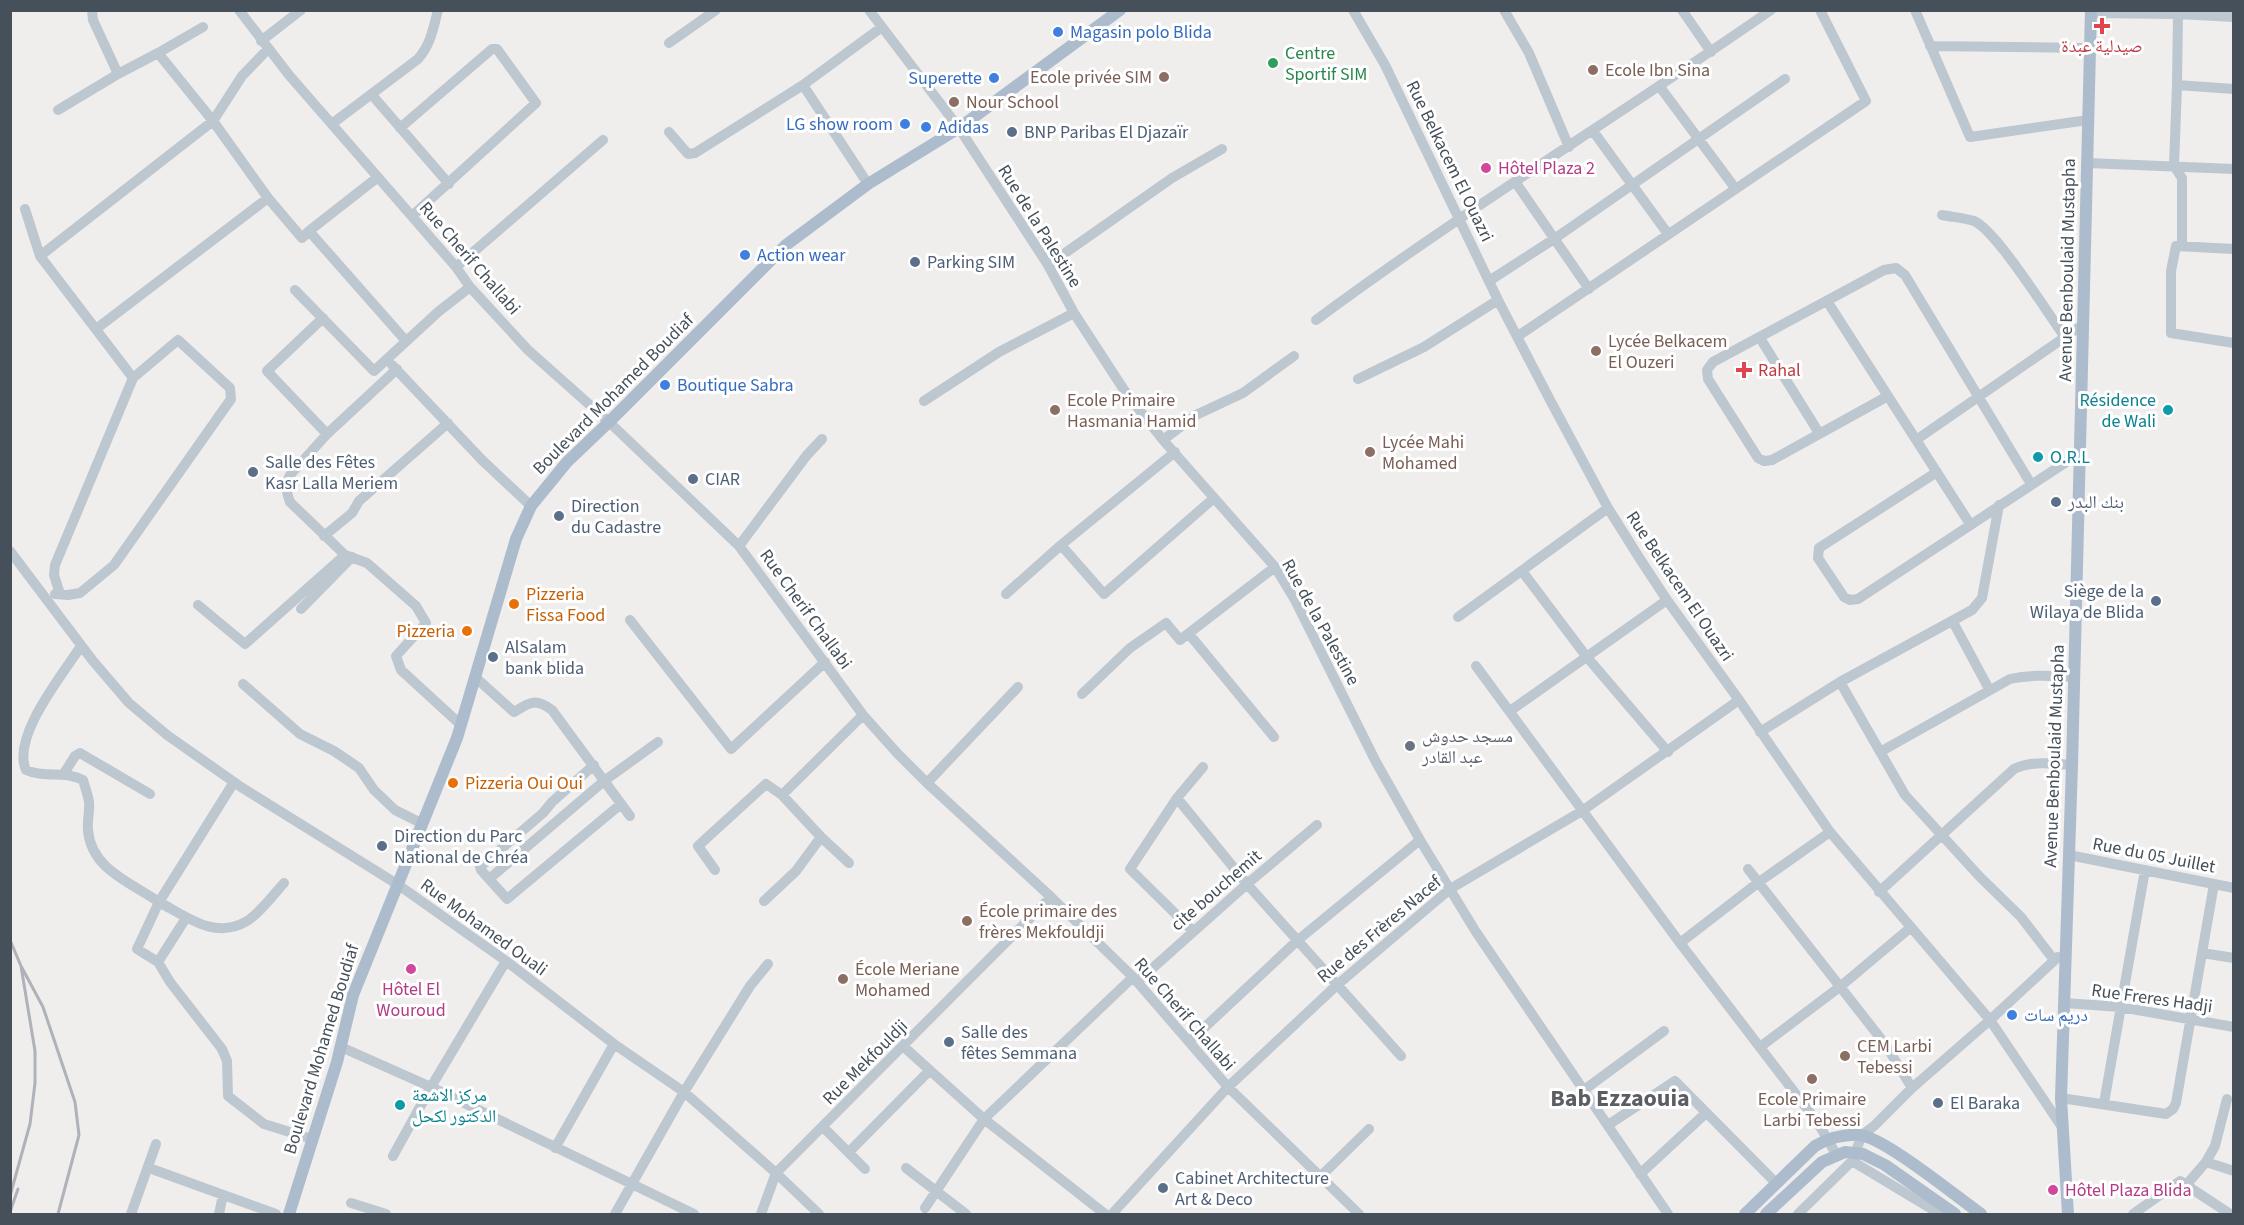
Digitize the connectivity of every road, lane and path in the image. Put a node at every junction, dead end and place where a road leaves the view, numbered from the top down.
1 (92, 10) edge
2 (239, 10) edge
3 (301, 10) edge
4 (438, 10) edge
5 (716, 10) edge
6 (869, 10) edge
7 (1120, 10) edge
8 (1353, 10) edge
9 (1503, 10) edge
10 (1682, 10) edge
11 (1771, 10) edge
12 (1820, 10) edge
13 (1915, 10) edge
14 (2091, 12) edge
15 (2178, 12) edge
16 (2234, 17) edge
17 (202, 27) dead end
18 (882, 27) junction
19 (669, 43) dead end
20 (265, 45) junction
21 (1930, 46) junction
22 (2090, 48) junction
23 (1711, 52) junction
24 (158, 53) junction
25 (118, 74) junction
26 (1785, 79) dead end
27 (803, 85) junction
28 (2176, 85) junction
29 (1660, 87) junction
30 (2234, 89) edge
31 (372, 95) junction
32 (58, 110) dead end
33 (2088, 120) junction
34 (213, 121) junction
35 (333, 123) junction
36 (400, 128) junction
37 (958, 129) junction
38 (1593, 131) junction
39 (669, 132) dead end
40 (1698, 138) junction
41 (603, 140) dead end
42 (1569, 147) junction
43 (1222, 149) dead end
44 (2087, 163) junction
45 (2174, 166) junction
46 (2234, 169) edge
47 (378, 177) junction
48 (1516, 183) junction
49 (449, 184) junction
50 (868, 184) junction
51 (1632, 185) junction
52 (1735, 188) junction
53 (268, 198) junction
54 (25, 209) dead end
55 (1942, 215) dead end
56 (412, 216) junction
57 (1459, 220) junction
58 (309, 231) junction
59 (1668, 234) junction
60 (1554, 239) junction
61 (2182, 246) junction
62 (2234, 249) edge
63 (40, 256) junction
64 (1048, 265) junction
65 (456, 267) junction
66 (1489, 281) junction
67 (470, 286) junction
68 (1589, 289) junction
69 (295, 290) dead end
70 (1498, 300) junction
71 (1827, 301) junction
72 (1074, 313) junction
73 (323, 318) junction
74 (1316, 320) dead end
75 (2084, 324) junction
76 (96, 329) junction
77 (1518, 336) junction
78 (2065, 337) junction
79 (1760, 338) junction
80 (406, 341) junction
81 (2234, 343) edge
82 (1294, 356) dead end
83 (387, 359) junction
84 (397, 369) junction
85 (133, 378) junction
86 (1358, 380) dead end
87 (1888, 396) junction
88 (1980, 397) junction
89 (924, 401) dead end
90 (609, 422) junction
91 (447, 423) junction
92 (1820, 433) junction
93 (327, 434) junction
94 (822, 439) dead end
95 (1163, 440) junction
96 (1916, 440) junction
97 (1175, 452) junction
98 (2080, 453) junction
99 (1937, 472) junction
100 (2031, 484) junction
101 (1214, 498) junction
102 (1999, 505) junction
103 (531, 506) junction
104 (1608, 508) junction
105 (1970, 524) junction
106 (324, 536) junction
107 (1060, 545) junction
108 (739, 546) junction
109 (10, 551) edge
110 (349, 556) junction
111 (1275, 567) junction
112 (1522, 571) junction
113 (44, 594) junction
114 (60, 594) junction
115 (1006, 594) dead end
116 (1666, 600) junction
117 (198, 605) dead end
118 (301, 609) dead end
119 (1458, 617) dead end
120 (630, 620) dead end
121 (1953, 621) junction
122 (1189, 634) junction
123 (81, 646) junction
124 (1586, 656) junction
125 (825, 662) junction
126 (1476, 666) dead end
127 (476, 677) junction
128 (2074, 677) junction
129 (1840, 682) junction
130 (243, 684) dead end
131 (1018, 687) dead end
132 (1989, 689) junction
133 (1082, 693) dead end
134 (1739, 700) junction
135 (1510, 711) junction
136 (863, 715) junction
137 (461, 725) junction
138 (1760, 732) junction
139 (1274, 737) dead end
140 (658, 742) dead end
141 (1668, 752) junction
142 (1880, 752) junction
143 (594, 765) junction
144 (2072, 765) junction
145 (1203, 767) dead end
146 (63, 775) junction
147 (604, 781) junction
148 (234, 782) junction
149 (927, 783) junction
150 (150, 794) dead end
151 (782, 795) junction
152 (1177, 798) junction
153 (621, 804) junction
154 (1582, 811) junction
155 (630, 816) dead end
156 (423, 824) junction
157 (1317, 825) dead end
158 (1830, 832) junction
159 (1940, 835) junction
160 (821, 837) junction
161 (1420, 840) junction
162 (2069, 855) junction
163 (849, 863) dead end
164 (1748, 869) dead end
165 (715, 870) dead end
166 (2145, 870) junction
167 (489, 879) junction
168 (1759, 882) junction
169 (284, 884) dead end
170 (1247, 884) junction
171 (2214, 884) junction
172 (397, 885) junction
173 (2234, 888) edge
174 (1450, 889) junction
175 (1879, 892) junction
176 (1051, 897) junction
177 (764, 901) dead end
178 (159, 902) junction
179 (186, 918) junction
180 (1910, 928) junction
181 (1193, 931) junction
182 (1298, 940) junction
183 (1680, 943) junction
184 (2066, 949) junction
185 (2202, 953) junction
186 (2234, 958) edge
187 (2054, 960) junction
188 (506, 961) junction
189 (158, 962) junction
190 (768, 964) dead end
191 (1135, 979) junction
192 (1337, 985) junction
193 (1841, 986) junction
194 (2065, 1004) junction
195 (2120, 1007) junction
196 (2190, 1019) junction
197 (1990, 1020) junction
198 (2234, 1027) edge
199 (1664, 1031) dead end
200 (1190, 1041) junction
201 (614, 1044) junction
202 (341, 1047) junction
203 (904, 1047) junction
204 (1760, 1047) junction
205 (1401, 1056) dead end
206 (930, 1070) junction
207 (431, 1087) junction
208 (1228, 1087) junction
209 (1912, 1088) junction
210 (1584, 1090) junction
211 (684, 1092) junction
212 (2061, 1098) junction
213 (2226, 1099) dead end
214 (2104, 1103) junction
215 (1706, 1113) junction
216 (984, 1119) junction
217 (1608, 1125) junction
218 (823, 1127) junction
219 (2062, 1127) junction
220 (1369, 1129) dead end
221 (1862, 1135) junction
222 (1827, 1139) junction
223 (312, 1140) junction
224 (156, 1143) dead end
225 (555, 1148) junction
226 (849, 1152) junction
227 (1836, 1154) junction
228 (393, 1156) dead end
229 (1854, 1157) junction
230 (2206, 1162) junction
231 (149, 1168) junction
232 (906, 1168) dead end
233 (865, 1169) dead end
234 (2234, 1171) edge
235 (776, 1173) junction
236 (1640, 1174) junction
237 (1320, 1177) junction
238 (1776, 1183) junction
239 (2187, 1184) junction
240 (632, 1186) junction
241 (938, 1191) junction
242 (223, 1195) junction
243 (1960, 1200) junction
244 (351, 1203) dead end
245 (925, 1208) dead end
246 (1948, 1214) edge
247 (131, 1215) edge
248 (219, 1215) edge
249 (276, 1215) edge
250 (288, 1215) edge
251 (386, 1215) edge
252 (615, 1215) edge
253 (694, 1215) edge
254 (761, 1215) edge
255 (819, 1215) edge
256 (966, 1215) edge
257 (1105, 1215) edge
258 (1112, 1215) edge
259 (1359, 1215) edge
260 (1668, 1215) edge
261 (1745, 1215) edge
262 (1766, 1215) edge
263 (1798, 1215) edge
264 (1981, 1215) edge
265 (2068, 1215) edge
266 (2133, 1215) edge
267 (2230, 1215) edge

1 - 25 street
2 - 20 street, Rue Cherif Challabi
3 - 20 street
4 - 31 street
5 - 19 street
6 - 18 street, Rue de la Palestine
7 - 37 main road, Boulevard Mohamed Boudiaf
8 - 57 street, Rue Belkacem El Ouazri
9 - 42 street
10 - 23 street
11 - 23 street
12 - 52 street
13 - 21 street
14 - 15 street
14 - 22 main road, Avenue Benboulaid Mustapha
15 - 16 street
15 - 28 street
17 - 24 street
18 - 27 street
18 - 37 street, Rue de la Palestine
20 - 34 street
20 - 35 street, Rue Cherif Challabi
21 - 22 street
21 - 33 street
22 - 33 main road, Avenue Benboulaid Mustapha
23 - 29 street
24 - 25 street
24 - 34 street
25 - 32 street
26 - 40 street
27 - 39 street
27 - 50 street
28 - 30 street
28 - 45 street
29 - 38 street
29 - 40 street
31 - 35 street
31 - 36 street
33 - 44 main road, Avenue Benboulaid Mustapha
34 - 53 street
34 - 63 street
35 - 47 street, Rue Cherif Challabi
36 - 49 street
36 - 49 street
37 - 50 main road, Boulevard Mohamed Boudiaf
37 - 64 street, Rue de la Palestine
38 - 42 street
38 - 51 street
40 - 51 street
40 - 52 street
41 - 65 street
42 - 48 street
43 - 64 street
44 - 45 street
44 - 75 main road, Avenue Benboulaid Mustapha
45 - 46 street
45 - 61 street
47 - 56 street, Rue Cherif Challabi
47 - 58 street
48 - 57 street
48 - 60 street
49 - 56 street
50 - 90 main road, Boulevard Mohamed Boudiaf
51 - 59 street
51 - 60 street
52 - 59 street
53 - 58 street
53 - 76 street
54 - 63 street
55 - 78 street
56 - 65 street, Rue Cherif Challabi
57 - 66 street, Rue Belkacem El Ouazri
57 - 74 street
58 - 80 street
59 - 68 street
60 - 66 street
60 - 68 street
61 - 62 street
61 - 81 street
63 - 76 street
64 - 72 street, Rue de la Palestine
65 - 67 street, Rue Cherif Challabi
66 - 70 street, Rue Belkacem El Ouazri
67 - 80 street
67 - 90 street, Rue Cherif Challabi
68 - 77 street
69 - 73 street
70 - 77 street, Rue Belkacem El Ouazri
70 - 86 street
71 - 79 street
71 - 87 street
71 - 88 street
72 - 89 street
72 - 95 street, Rue de la Palestine
73 - 83 street
73 - 93 street
75 - 78 street
75 - 98 main road, Avenue Benboulaid Mustapha
76 - 85 street
77 - 104 street, Rue Belkacem El Ouazri
78 - 88 street
79 - 92 street
79 - 92 street
80 - 83 street
82 - 95 street
83 - 84 street
84 - 91 street
84 - 93 street
85 - 114 street
85 - 114 street
87 - 92 street
87 - 96 street
88 - 96 street
88 - 100 street
90 - 103 main road, Boulevard Mohamed Boudiaf
90 - 108 street, Rue Cherif Challabi
91 - 103 street
91 - 106 street
93 - 106 street
94 - 108 street
95 - 97 street, Rue de la Palestine
96 - 99 street
97 - 101 street, Rue de la Palestine
97 - 107 street
98 - 100 street
98 - 128 main road, Avenue Benboulaid Mustapha
99 - 105 street
99 - 105 street
100 - 102 street
101 - 107 street
101 - 111 street, Rue de la Palestine
102 - 105 street
102 - 121 street
103 - 127 main road, Boulevard Mohamed Boudiaf
104 - 112 street
104 - 116 street, Rue Belkacem El Ouazri
106 - 110 street
107 - 115 street
108 - 125 street, Rue Cherif Challabi
109 - 113 street, Rue Mohamed Ouali
110 - 117 street
110 - 118 street
110 - 137 street
111 - 122 street
111 - 161 street, Rue de la Palestine
112 - 119 street
112 - 124 street
113 - 114 street
113 - 123 street, Rue Mohamed Ouali
116 - 124 street
116 - 134 street, Rue Belkacem El Ouazri
120 - 125 street
121 - 129 street
121 - 132 street
122 - 133 street
122 - 139 street
123 - 146 street
123 - 148 street, Rue Mohamed Ouali
124 - 135 street
124 - 141 street
125 - 136 street, Rue Cherif Challabi
126 - 135 street
127 - 137 main road, Boulevard Mohamed Boudiaf
127 - 143 street
128 - 132 street
128 - 144 main road, Avenue Benboulaid Mustapha
129 - 138 street
129 - 142 street
130 - 156 street
131 - 149 street
132 - 142 street
134 - 138 street, Rue Belkacem El Ouazri
134 - 141 street, Rue des Frères Nacef
135 - 154 street
136 - 149 street, Rue Cherif Challabi
136 - 151 street
137 - 156 main road, Boulevard Mohamed Boudiaf
138 - 158 street, Rue Belkacem El Ouazri
140 - 147 street
141 - 154 street, Rue des Frères Nacef
142 - 159 street
143 - 147 street
143 - 167 street
144 - 159 street
144 - 162 main road, Avenue Benboulaid Mustapha
145 - 152 street
146 - 150 street
146 - 178 street
147 - 153 street
147 - 167 street
148 - 172 street, Rue Mohamed Ouali
148 - 178 street
149 - 176 street, Rue Cherif Challabi
151 - 160 street
151 - 165 street
152 - 170 street
152 - 181 street
153 - 155 street
153 - 167 street
154 - 174 street, Rue des Frères Nacef
154 - 183 street
156 - 172 main road, Boulevard Mohamed Boudiaf
157 - 170 street, cite bouchemit
158 - 168 street
158 - 175 street, Rue Belkacem El Ouazri
159 - 175 street
159 - 187 street
160 - 163 street
160 - 177 street
161 - 174 street, Rue de la Palestine
161 - 182 street
162 - 166 street, Rue du 05 Juillet
162 - 184 main road, Avenue Benboulaid Mustapha
164 - 168 street
166 - 171 street, Rue du 05 Juillet
166 - 195 street
168 - 183 street
168 - 193 street
169 - 179 street
170 - 181 street, cite bouchemit
170 - 182 street
171 - 173 street, Rue du 05 Juillet
171 - 185 street
172 - 188 street, Rue Mohamed Ouali
172 - 202 main road, Boulevard Mohamed Boudiaf
174 - 192 street, Rue des Frères Nacef
174 - 210 street, Rue de la Palestine
175 - 180 street, Rue Belkacem El Ouazri
176 - 191 street, Rue Cherif Challabi
176 - 203 street, Rue Mekfouldji
178 - 179 street
178 - 189 street
179 - 189 street
180 - 193 street
180 - 197 street, Rue Belkacem El Ouazri
181 - 191 street, cite bouchemit
182 - 192 street
182 - 200 street
183 - 204 street
184 - 187 street
184 - 194 main road, Avenue Benboulaid Mustapha
185 - 186 street
185 - 196 street
187 - 197 street
188 - 201 street, Rue Mohamed Ouali
188 - 207 street
189 - 223 street
190 - 211 street
191 - 200 street, Rue Cherif Challabi
191 - 216 street, cite bouchemit
192 - 205 street
192 - 208 street, Rue des Frères Nacef
193 - 204 street
193 - 209 street
194 - 195 street, Rue Freres Hadji
194 - 212 main road, Avenue Benboulaid Mustapha
195 - 196 street, Rue Freres Hadji
195 - 214 street
196 - 198 street, Rue Freres Hadji
196 - 214 street
197 - 209 street
197 - 219 street, Rue Belkacem El Ouazri
199 - 210 street
200 - 208 street, Rue Cherif Challabi
201 - 211 street, Rue Mohamed Ouali
201 - 225 street
202 - 207 street
202 - 223 main road, Boulevard Mohamed Boudiaf
203 - 206 street
203 - 218 street, Rue Mekfouldji
204 - 222 street
206 - 216 street
206 - 226 street
207 - 225 street
207 - 228 street
208 - 237 street, Rue Cherif Challabi
208 - 258 street, Rue des Frères Nacef
209 - 221 street
210 - 217 street, Rue de la Palestine
211 - 235 street, Rue Mohamed Ouali
211 - 240 street
212 - 214 street
212 - 219 main road, Avenue Benboulaid Mustapha
213 - 230 street
215 - 217 street
215 - 236 street
215 - 238 street
216 - 241 street, cite bouchemit
216 - 257 street
217 - 236 street, Rue de la Palestine
218 - 226 street
218 - 235 street, Rue Mekfouldji
219 - 265 main road, Avenue Benboulaid Mustapha
220 - 237 street
221 - 222 main road
221 - 229 street
221 - 243 main road
222 - 227 street
222 - 238 main road
223 - 250 main road, Boulevard Mohamed Boudiaf
224 - 231 street
225 - 240 street
226 - 233 street
227 - 229 main road
227 - 262 main road
229 - 246 main road
229 - 263 street
230 - 234 street
230 - 239 street
231 - 242 street
231 - 247 street
232 - 241 street
235 - 254 street
235 - 255 street, Rue Mohamed Ouali
236 - 260 street, Rue de la Palestine
237 - 259 street, Rue Cherif Challabi
238 - 261 main road
239 - 266 street
239 - 267 street
240 - 252 street
240 - 253 street
241 - 245 street, cite bouchemit
241 - 256 street
242 - 248 street
242 - 249 street
243 - 246 street
243 - 264 main road
244 - 251 street

